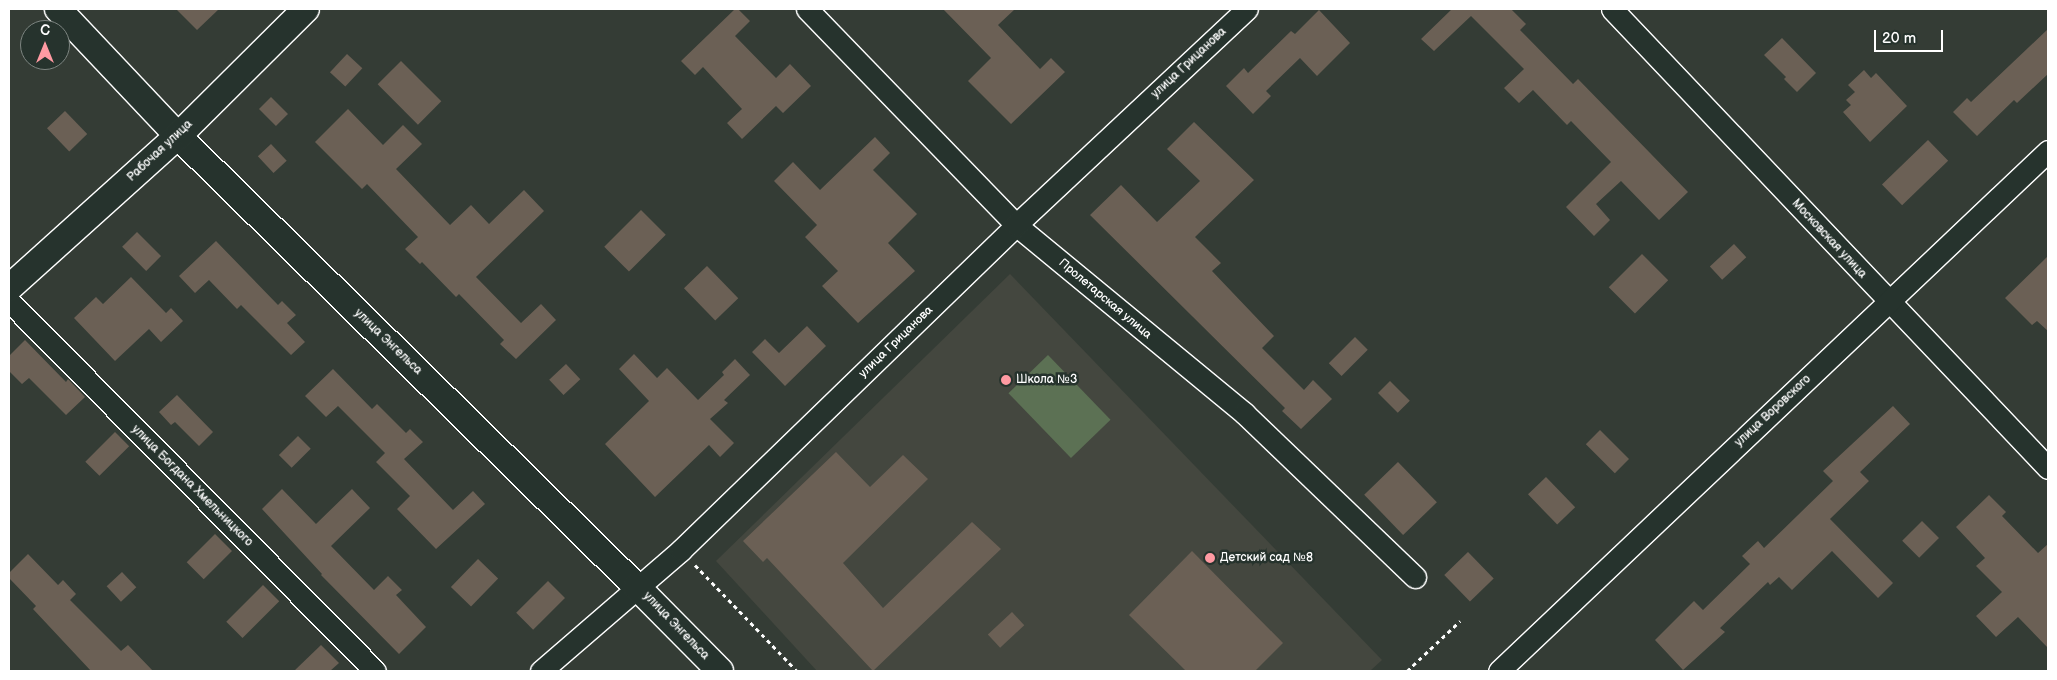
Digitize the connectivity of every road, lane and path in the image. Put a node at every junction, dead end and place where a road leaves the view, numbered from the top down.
1 (58, 9) edge
2 (306, 9) edge
3 (807, 9) edge
4 (1247, 9) edge
5 (1612, 9) edge
6 (178, 136) junction
7 (2048, 151) edge
8 (1016, 225) junction
9 (9, 288) edge
10 (9, 301) edge
11 (1889, 302) junction
12 (2048, 468) edge
13 (681, 550) junction
14 (1415, 576) dead end
15 (637, 586) junction
16 (1460, 621) dead end
17 (375, 671) edge
18 (541, 671) edge
19 (720, 671) edge
20 (797, 671) edge
21 (1407, 671) edge
22 (1499, 671) edge

1 - 6 street, улица Энгельса
2 - 6 street, Рабочая улица
3 - 8 street, Пролетарская улица
4 - 8 street, улица Грицанова
5 - 11 street, Московская улица
6 - 9 street, Рабочая улица
6 - 15 street, улица Энгельса
7 - 11 street, улица Воровского
8 - 13 street, улица Грицанова
8 - 14 street, Пролетарская улица
10 - 17 street, улица Богдана Хмельницкого
11 - 12 street, Московская улица
11 - 22 street, улица Воровского
13 - 15 street, улица Грицанова
13 - 20 path
15 - 18 street, улица Грицанова
15 - 19 street, улица Энгельса
16 - 21 path

